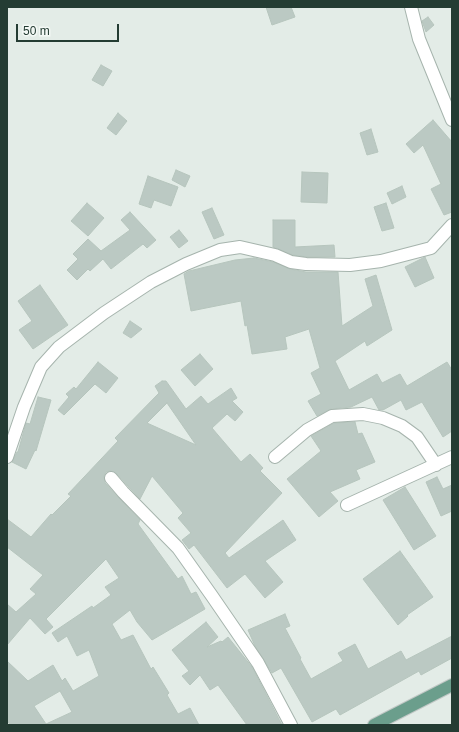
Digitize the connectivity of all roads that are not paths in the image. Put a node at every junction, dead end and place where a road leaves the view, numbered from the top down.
1 (410, 7) edge
2 (452, 120) edge
3 (452, 225) edge
4 (7, 457) edge
5 (275, 457) dead end
6 (452, 457) edge
7 (436, 465) junction
8 (111, 478) dead end
9 (347, 505) dead end
10 (452, 685) edge
11 (292, 725) edge
12 (374, 725) edge

1 - 2 street
3 - 4 street
5 - 7 street
6 - 7 street
7 - 9 street
8 - 11 street
10 - 12 main road

